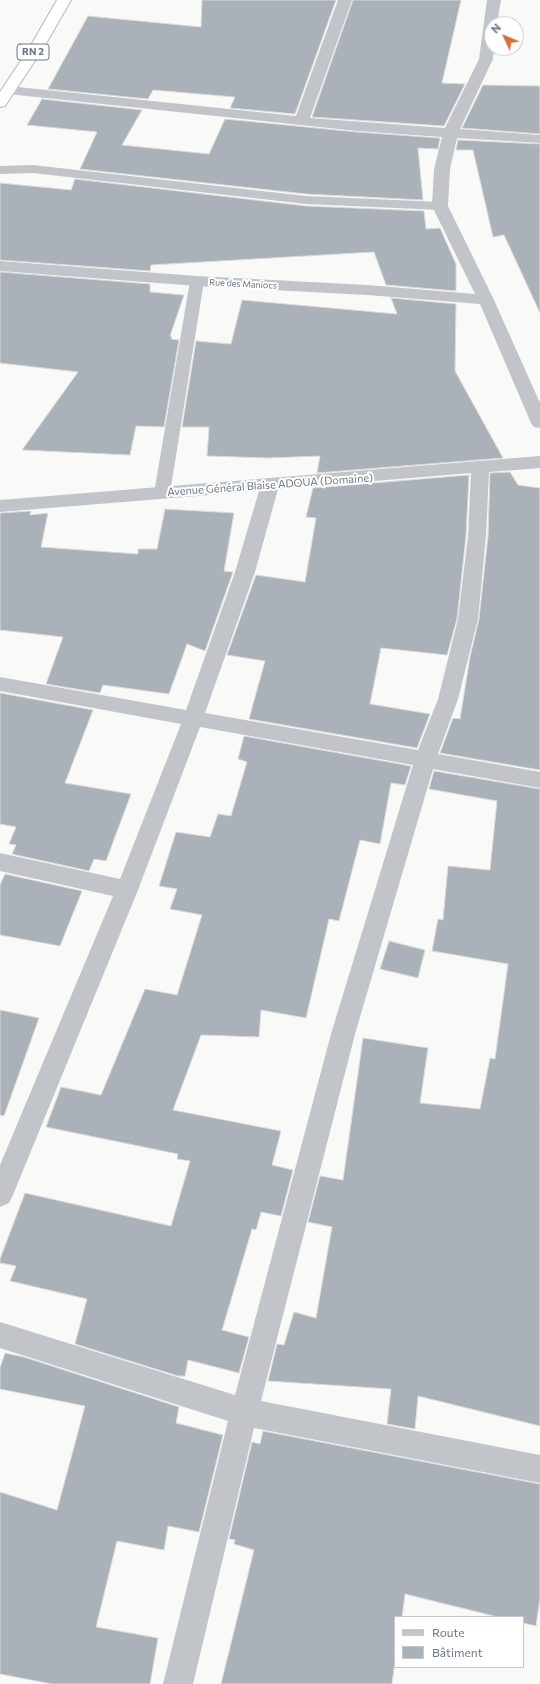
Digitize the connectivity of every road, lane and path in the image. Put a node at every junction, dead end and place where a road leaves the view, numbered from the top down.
1 (64, 0) edge
2 (345, 0) edge
3 (494, 0) edge
4 (8, 90) junction
5 (0, 102) edge
6 (302, 120) junction
7 (451, 132) junction
8 (540, 139) edge
9 (0, 170) edge
10 (440, 206) junction
11 (0, 266) edge
12 (197, 281) junction
13 (486, 300) junction
14 (540, 423) edge
15 (540, 462) edge
16 (480, 468) junction
17 (270, 484) junction
18 (162, 493) junction
19 (0, 506) edge
20 (0, 684) edge
21 (193, 719) junction
22 (425, 759) junction
23 (540, 780) edge
24 (0, 862) edge
25 (127, 890) junction
26 (0, 1195) edge
27 (0, 1335) edge
28 (244, 1412) junction
29 (540, 1469) edge
30 (178, 1684) edge

1 - 4 highway, RN 2
2 - 6 street
3 - 7 street
4 - 5 highway, RN 2
4 - 6 street
6 - 7 street
7 - 8 street
7 - 10 street
9 - 10 lane
10 - 13 street
11 - 12 street, Rue des Maniocs
12 - 13 street, Rue des Maniocs
12 - 18 lane
13 - 14 street
15 - 16 street, Avenue Général Blaise ADOUA (Domaine)
16 - 17 street, Avenue Général Blaise ADOUA (Domaine)
16 - 22 street
17 - 18 street, Avenue Général Blaise ADOUA (Domaine)
17 - 21 street
18 - 19 street, Avenue Général Blaise ADOUA (Domaine)
20 - 21 street
21 - 22 street
21 - 25 street
22 - 23 street
22 - 28 street
24 - 25 street
25 - 26 street
27 - 28 street
28 - 29 street
28 - 30 street

